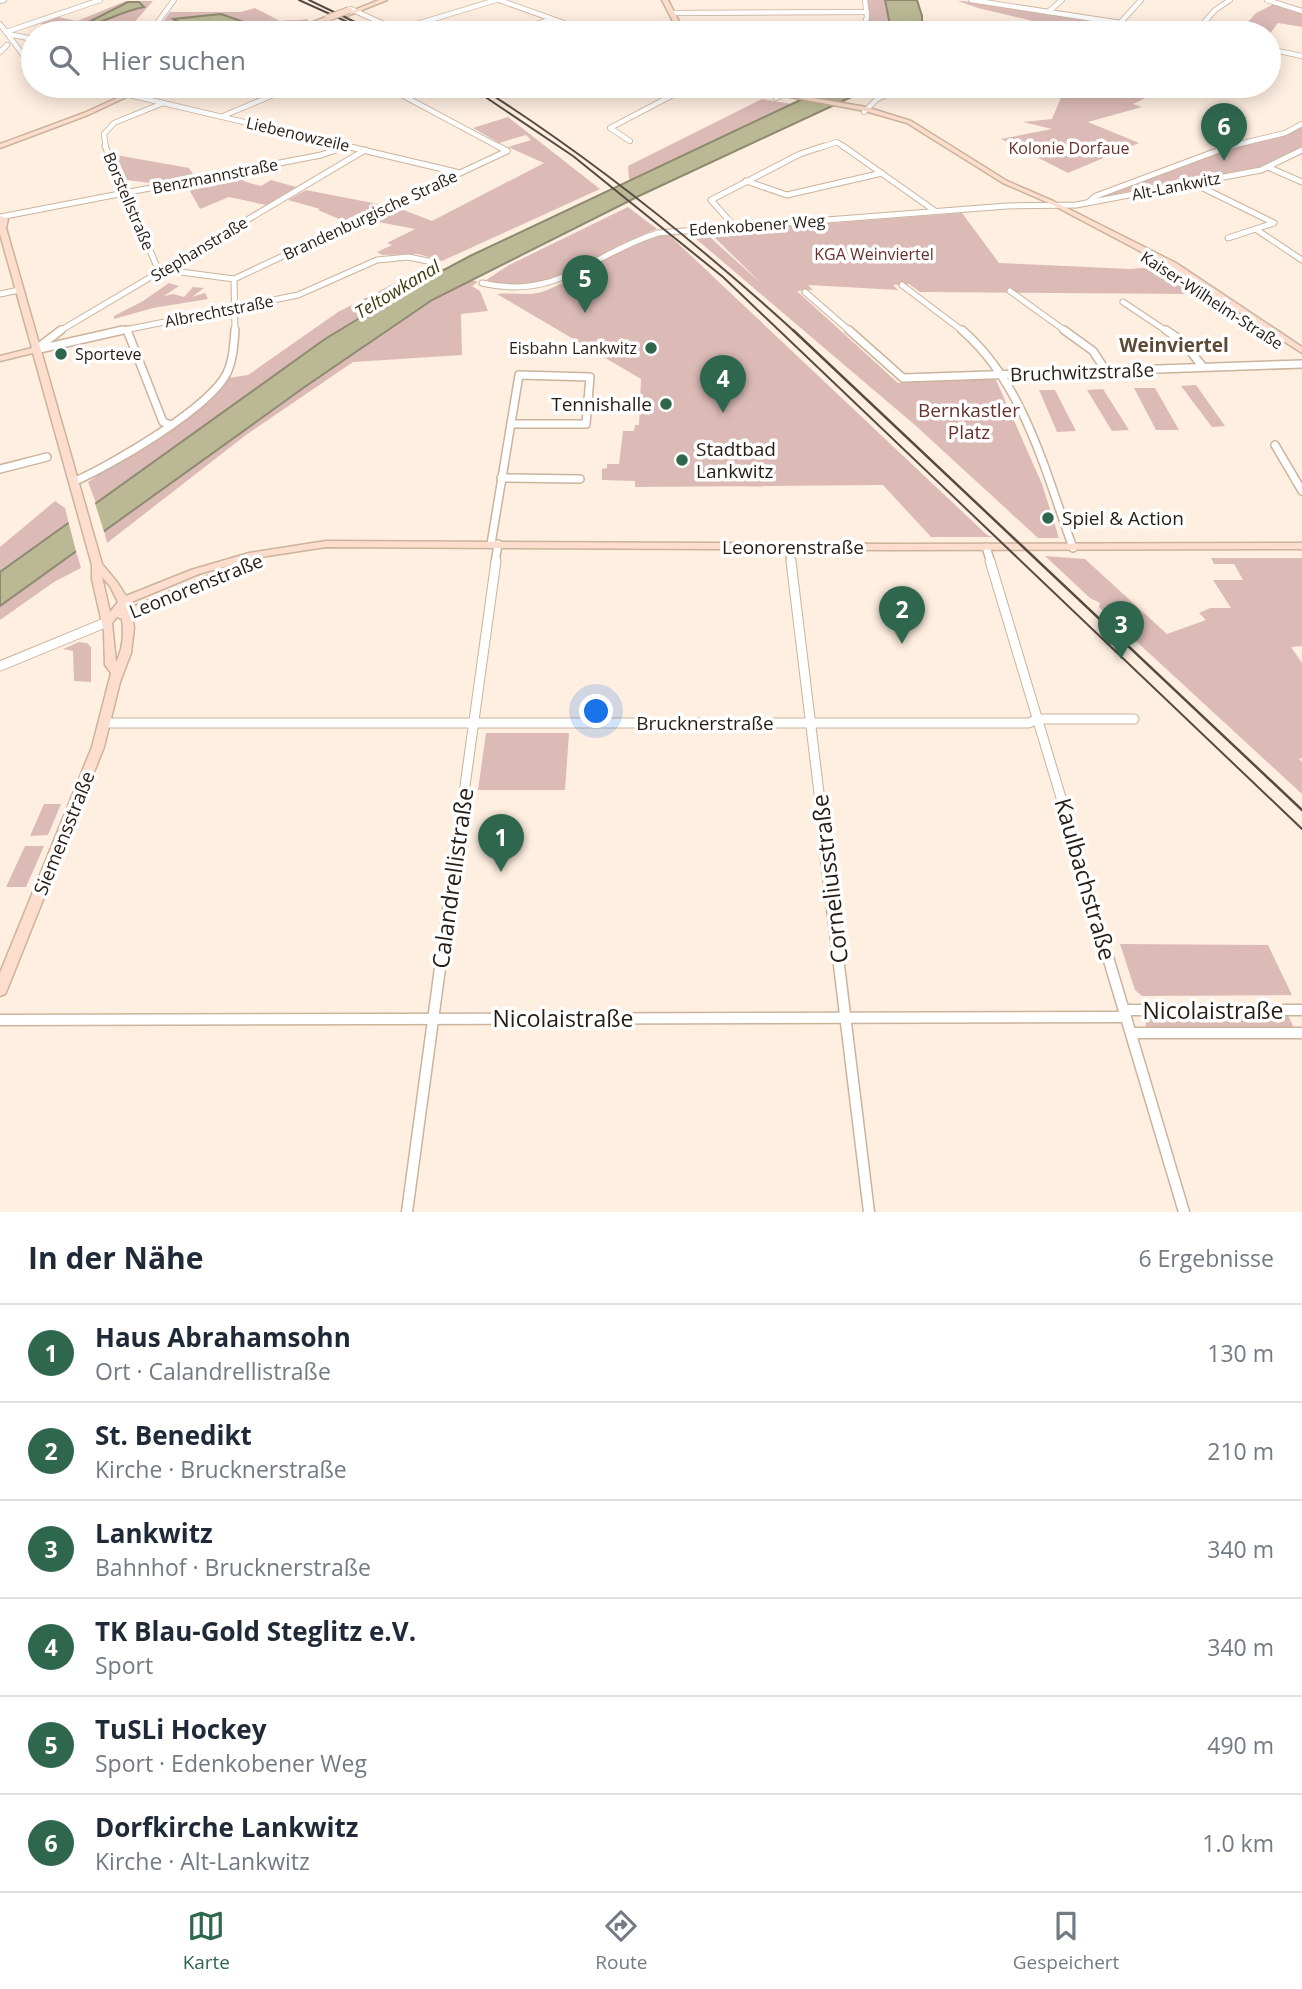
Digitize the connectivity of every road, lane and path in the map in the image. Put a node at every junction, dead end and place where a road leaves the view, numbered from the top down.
1 (100, 0) edge
2 (174, 0) edge
3 (375, 0) edge
4 (384, 0) edge
5 (498, 0) edge
6 (659, 0) edge
7 (665, 0) edge
8 (971, 0) edge
9 (1062, 0) edge
10 (1141, 0) edge
11 (1230, 0) edge
12 (1268, 0) edge
13 (866, 2) edge
14 (352, 10) junction
15 (1302, 11) edge
16 (867, 12) junction
17 (1048, 12) junction
18 (669, 13) junction
19 (330, 19) junction
20 (552, 19) junction
21 (41, 21) edge
22 (159, 21) edge
23 (324, 21) edge
24 (325, 21) edge
25 (377, 21) edge
26 (427, 21) edge
27 (546, 21) edge
28 (558, 21) edge
29 (672, 21) edge
30 (674, 21) edge
31 (865, 21) edge
32 (1107, 21) edge
33 (1122, 21) edge
34 (1205, 21) edge
35 (0, 23) edge
36 (21, 28) edge
37 (7, 33) junction
38 (21, 37) edge
39 (21, 43) edge
40 (16, 44) junction
41 (7, 46) dead end
42 (21, 51) edge
43 (1281, 51) edge
44 (0, 52) edge
45 (1301, 55) edge
46 (119, 98) edge
47 (129, 98) edge
48 (143, 98) edge
49 (266, 98) edge
50 (408, 98) edge
51 (667, 98) edge
52 (786, 98) edge
53 (879, 98) edge
54 (163, 103) junction
55 (100, 108) junction
56 (865, 111) junction
57 (223, 116) junction
58 (1302, 124) edge
59 (630, 141) dead end
60 (0, 146) edge
61 (347, 146) junction
62 (365, 150) junction
63 (1302, 150) edge
64 (1270, 168) junction
65 (460, 173) junction
66 (882, 173) junction
67 (746, 181) junction
68 (1004, 181) junction
69 (1302, 182) edge
70 (1193, 183) junction
71 (125, 193) junction
72 (1087, 203) junction
73 (1046, 205) junction
74 (1058, 206) junction
75 (935, 211) junction
76 (0, 218) edge
77 (734, 226) junction
78 (1, 227) edge
79 (1257, 230) junction
80 (1228, 238) dead end
81 (1302, 260) edge
82 (433, 262) dead end
83 (165, 270) junction
84 (234, 279) junction
85 (482, 283) dead end
86 (902, 285) dead end
87 (19, 290) junction
88 (1010, 291) dead end
89 (806, 292) dead end
90 (0, 294) edge
91 (1123, 302) dead end
92 (236, 307) junction
93 (127, 330) junction
94 (36, 350) junction
95 (1302, 351) edge
96 (1302, 358) edge
97 (0, 359) edge
98 (1302, 364) edge
99 (1203, 367) junction
100 (1106, 371) junction
101 (999, 375) junction
102 (168, 424) junction
103 (511, 424) junction
104 (1275, 445) dead end
105 (47, 457) dead end
106 (0, 469) edge
107 (501, 478) junction
108 (580, 479) dead end
109 (73, 482) junction
110 (1302, 491) edge
111 (494, 544) junction
112 (1302, 546) edge
113 (789, 547) junction
114 (986, 547) junction
115 (1073, 548) junction
116 (285, 550) junction
117 (96, 562) junction
118 (124, 601) junction
119 (128, 614) junction
120 (107, 622) junction
121 (0, 666) edge
122 (117, 673) junction
123 (1038, 719) junction
124 (1134, 719) dead end
125 (107, 723) junction
126 (473, 723) junction
127 (810, 723) junction
128 (0, 990) edge
129 (1301, 1012) edge
130 (1125, 1014) junction
131 (845, 1017) junction
132 (433, 1018) junction
133 (0, 1020) edge
134 (1131, 1033) junction
135 (1302, 1033) edge
136 (407, 1212) edge
137 (869, 1212) edge
138 (1184, 1212) edge

1 - 21 street
2 - 22 street
3 - 14 main road
4 - 14 main road
5 - 20 street
5 - 26 street
6 - 18 main road
7 - 18 main road
8 - 17 street
9 - 17 street
10 - 33 street
11 - 34 street
12 - 15 street
13 - 16 street
14 - 19 main road, bridge
14 - 25 street
16 - 18 street
16 - 31 street
17 - 32 street
18 - 29 main road
18 - 30 main road
19 - 23 main road
19 - 24 main road
20 - 27 street
20 - 28 street
35 - 37 street
36 - 37 street
37 - 38 street
37 - 40 street
39 - 40 street
40 - 42 street
41 - 44 street
43 - 45 street
46 - 55 main road
47 - 55 main road
48 - 54 street, Liebenowzeile
49 - 57 street
50 - 65 street, Brandenburgische Straße
51 - 59 street
52 - 56 main road, Kaiser-Wilhelm-Straße
53 - 56 street
54 - 57 street, Liebenowzeile
54 - 71 street, Borstellstraße
55 - 60 main road
56 - 68 main road, Kaiser-Wilhelm-Straße
57 - 61 street, Liebenowzeile
58 - 72 street, Alt-Lankwitz
61 - 62 street, Liebenowzeile
61 - 71 street, Benzmannstraße
62 - 65 street, Liebenowzeile
62 - 83 street, Stephanstraße
63 - 64 street, Alt-Lankwitz
64 - 69 street
64 - 70 street, Alt-Lankwitz
65 - 84 street, Brandenburgische Straße
66 - 67 street
66 - 67 street
66 - 75 street
67 - 77 street
68 - 73 main road, Kaiser-Wilhelm-Straße
68 - 74 main road, Kaiser-Wilhelm-Straße
70 - 72 street, Alt-Lankwitz
70 - 79 street
71 - 76 street, Benzmannstraße
71 - 83 street, Borstellstraße
72 - 74 street, Alt-Lankwitz
73 - 74 street, Kaiser-Wilhelm-Straße
73 - 75 street, Edenkobener Weg
73 - 96 main road, Kaiser-Wilhelm-Straße
74 - 95 main road, Kaiser-Wilhelm-Straße
75 - 77 street, Edenkobener Weg
76 - 78 main road, Siemensstraße
77 - 85 street, Edenkobener Weg
78 - 87 main road, Siemensstraße
79 - 80 street
79 - 81 street
82 - 92 street, Albrechtstraße
83 - 84 street, Borstellstraße
83 - 94 street, Stephanstraße
84 - 92 street
86 - 101 street
87 - 90 street
87 - 94 main road, Siemensstraße
88 - 100 street
89 - 101 street, Bruchwitzstraße
91 - 99 street
92 - 93 street, Albrechtstraße
92 - 102 street
93 - 94 street, Albrechtstraße
93 - 102 street
94 - 97 main road, Albrechtstraße
94 - 109 main road, Siemensstraße
98 - 99 street, Bruchwitzstraße
99 - 100 street, Bruchwitzstraße
100 - 101 street, Bruchwitzstraße
101 - 115 street
102 - 109 street
103 - 103 street, Calandrellistraße
103 - 107 street, Calandrellistraße
104 - 110 street
105 - 106 street
107 - 108 street
107 - 111 street, Calandrellistraße
109 - 117 main road, Siemensstraße
111 - 113 main road, Leonorenstraße
111 - 116 main road, Leonorenstraße
111 - 126 street, Calandrellistraße
112 - 115 main road, Leonorenstraße
113 - 114 main road, Leonorenstraße
113 - 127 street, Corneliusstraße
114 - 115 main road, Leonorenstraße
114 - 123 street, Kaulbachstraße
116 - 118 main road, Leonorenstraße
116 - 119 main road, Leonorenstraße
117 - 118 main road, Siemensstraße
117 - 120 main road, Siemensstraße
118 - 119 main road, Siemensstraße
118 - 120 main road, Leonorenstraße
119 - 120 main road, Leonorenstraße
119 - 122 main road, Siemensstraße
120 - 121 street, Leonorenstraße
120 - 122 main road, Siemensstraße
122 - 125 main road, Siemensstraße
123 - 124 street, Brucknerstraße
123 - 127 street, Brucknerstraße
123 - 130 street, Kaulbachstraße
125 - 126 street, Brucknerstraße
125 - 128 main road, Siemensstraße
126 - 127 street, Brucknerstraße
126 - 132 street, Calandrellistraße
127 - 131 street, Corneliusstraße
129 - 130 street, Nicolaistraße
130 - 131 street, Nicolaistraße
130 - 134 street, Kaulbachstraße
131 - 132 street, Nicolaistraße
131 - 137 street, Corneliusstraße
132 - 133 street, Nicolaistraße
132 - 136 street, Calandrellistraße
134 - 135 street, Nicolaistraße
134 - 138 street, Kaulbachstraße

